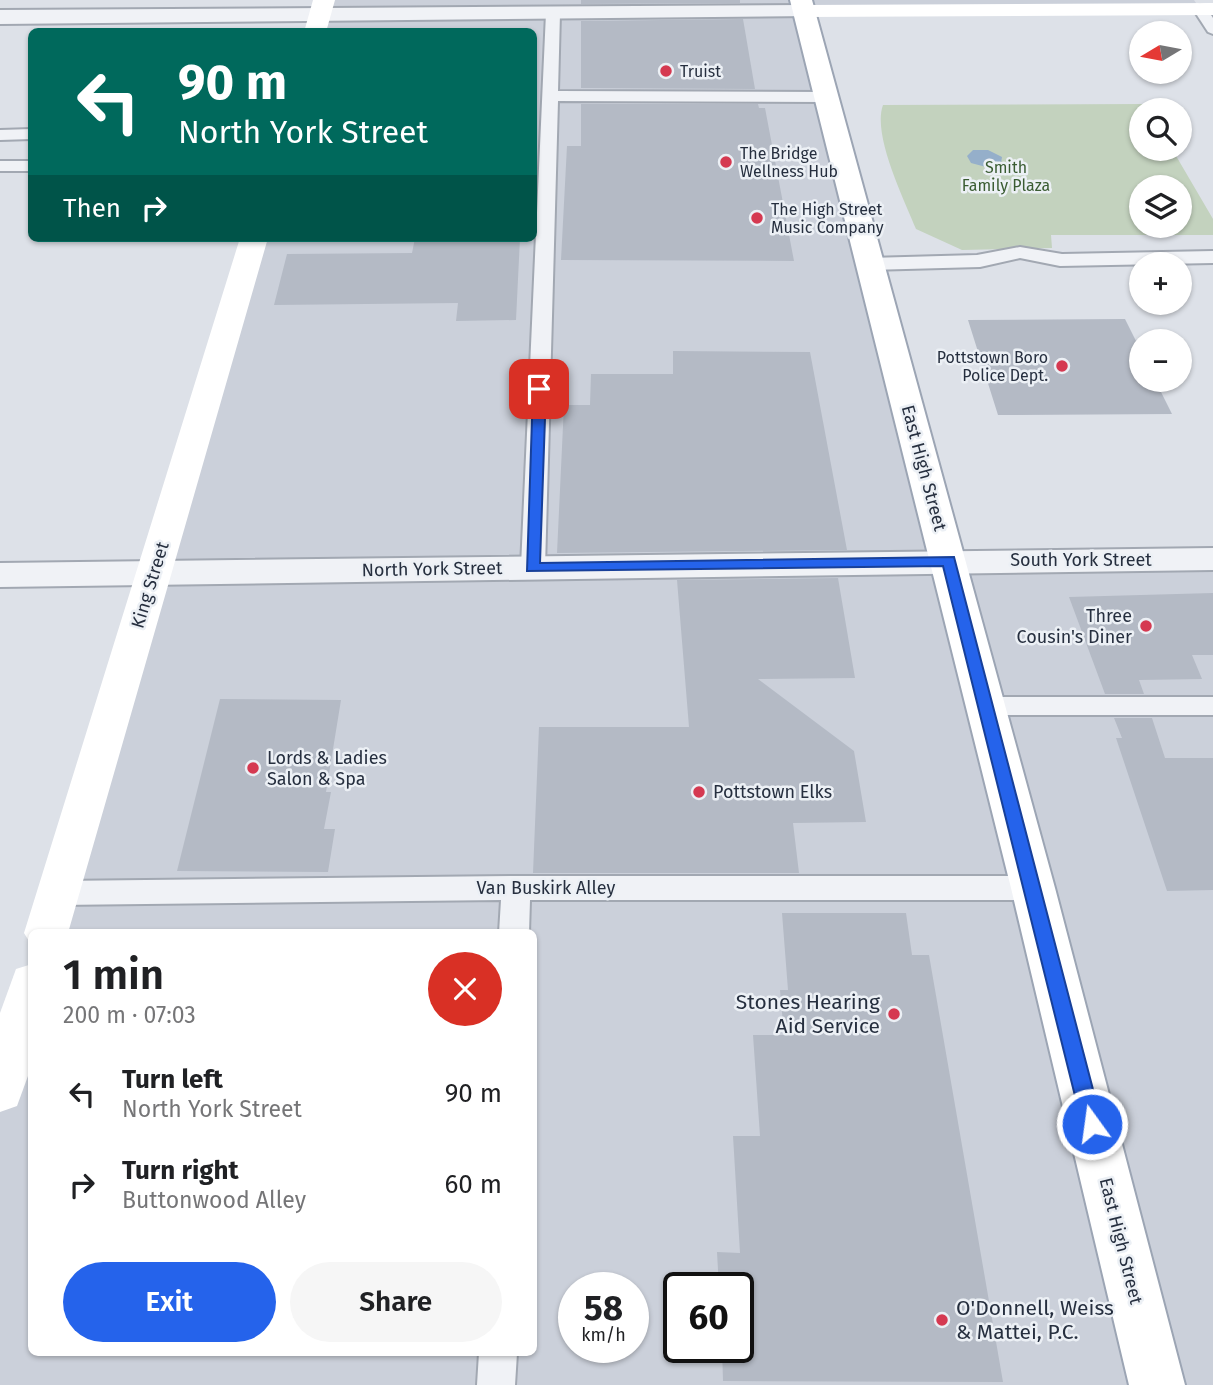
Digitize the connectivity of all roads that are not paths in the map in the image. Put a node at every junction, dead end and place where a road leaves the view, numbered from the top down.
1 (803, 6) edge
2 (1206, 9) edge
3 (552, 13) junction
4 (320, 15) edge
5 (0, 17) edge
6 (1213, 29) edge
7 (544, 92) edge
8 (824, 97) junction
9 (28, 134) edge
10 (0, 135) edge
11 (0, 166) edge
12 (28, 166) edge
13 (253, 242) edge
14 (1213, 257) edge
15 (869, 264) junction
16 (1213, 559) edge
17 (949, 561) junction
18 (533, 568) junction
19 (154, 572) junction
20 (0, 575) edge
21 (986, 706) junction
22 (1213, 706) edge
23 (516, 888) junction
24 (1033, 888) junction
25 (58, 892) junction
26 (47, 929) edge
27 (514, 929) edge
28 (28, 996) edge
29 (0, 1091) edge
30 (498, 1356) edge
31 (496, 1385) edge
32 (1157, 1385) edge

1 - 2 main road
1 - 3 street
1 - 8 main road, East High Street
2 - 6 lane
3 - 4 street
3 - 7 lane
4 - 5 street
7 - 8 lane
7 - 18 lane
8 - 15 main road, East High Street
9 - 10 lane
11 - 12 lane
13 - 19 main road, King Street
14 - 15 lane
15 - 17 main road, East High Street
16 - 17 street, South York Street
17 - 18 street, North York Street
17 - 21 main road, East High Street
18 - 19 street, North York Street
19 - 20 street, North York Street
19 - 25 main road, King Street
21 - 22 lane
21 - 24 main road, East High Street
23 - 24 lane, Van Buskirk Alley
23 - 25 lane, Van Buskirk Alley
23 - 27 lane
24 - 32 main road, East High Street
25 - 26 main road, King Street
28 - 29 main road
30 - 31 lane

